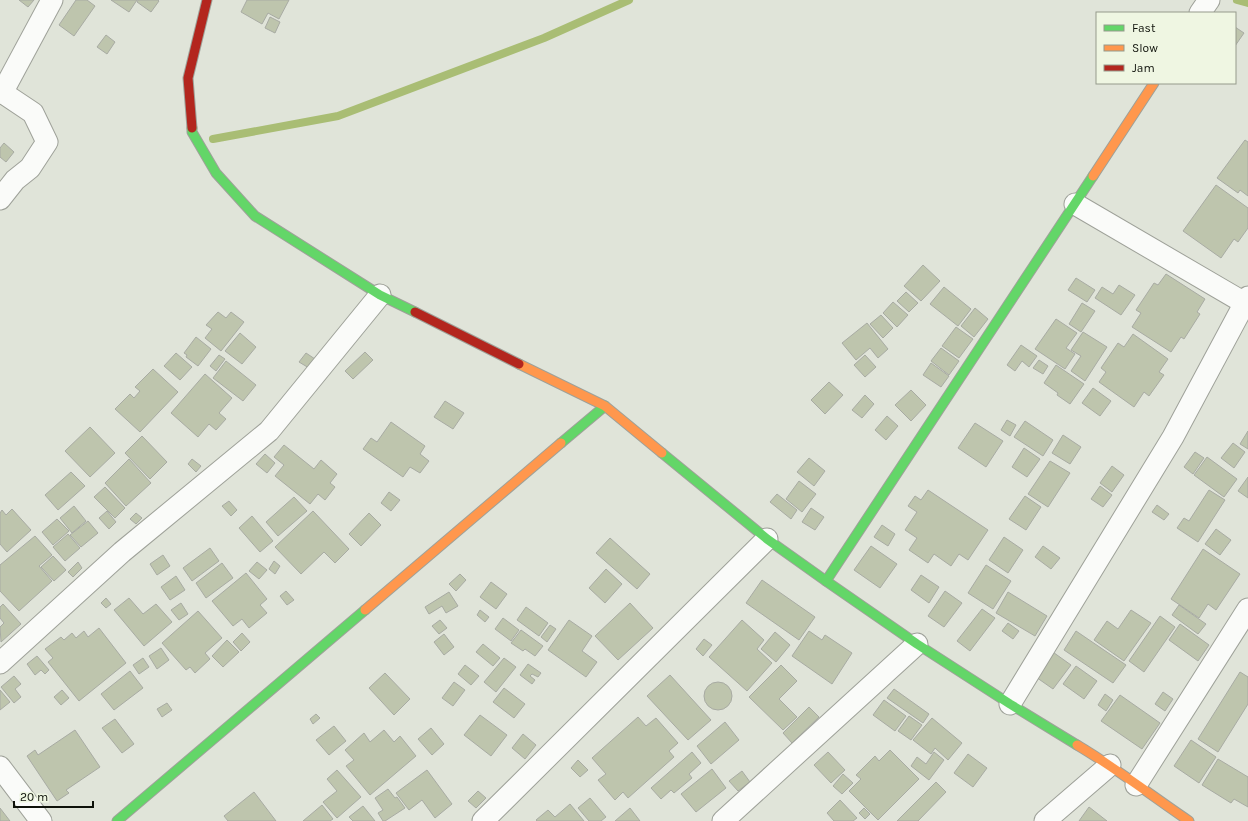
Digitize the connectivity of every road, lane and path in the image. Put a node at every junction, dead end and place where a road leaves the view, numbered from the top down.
1 (52, 0) edge
2 (207, 0) edge
3 (1209, 0) edge
4 (1201, 12) edge
5 (1153, 84) edge
6 (1, 92) edge
7 (0, 199) edge
8 (1075, 204) junction
9 (380, 295) junction
10 (1247, 302) edge
11 (605, 406) junction
12 (767, 539) junction
13 (826, 581) junction
14 (1248, 609) edge
15 (917, 644) junction
16 (0, 663) edge
17 (1010, 704) junction
18 (1110, 765) junction
19 (0, 767) edge
20 (1136, 785) junction
21 (41, 821) edge
22 (117, 821) edge
23 (483, 821) edge
24 (723, 821) edge
25 (1045, 821) edge
26 (1189, 821) edge

1 - 6 street
2 - 9 street
3 - 4 street
5 - 8 street
6 - 7 street
8 - 10 street
8 - 13 street
9 - 11 street
9 - 16 street
10 - 17 street
11 - 12 street
11 - 22 street
12 - 13 street
12 - 23 street
13 - 15 street
14 - 20 street
15 - 17 street
15 - 24 street
17 - 18 street
18 - 20 street
18 - 25 street
19 - 21 street
20 - 26 street

